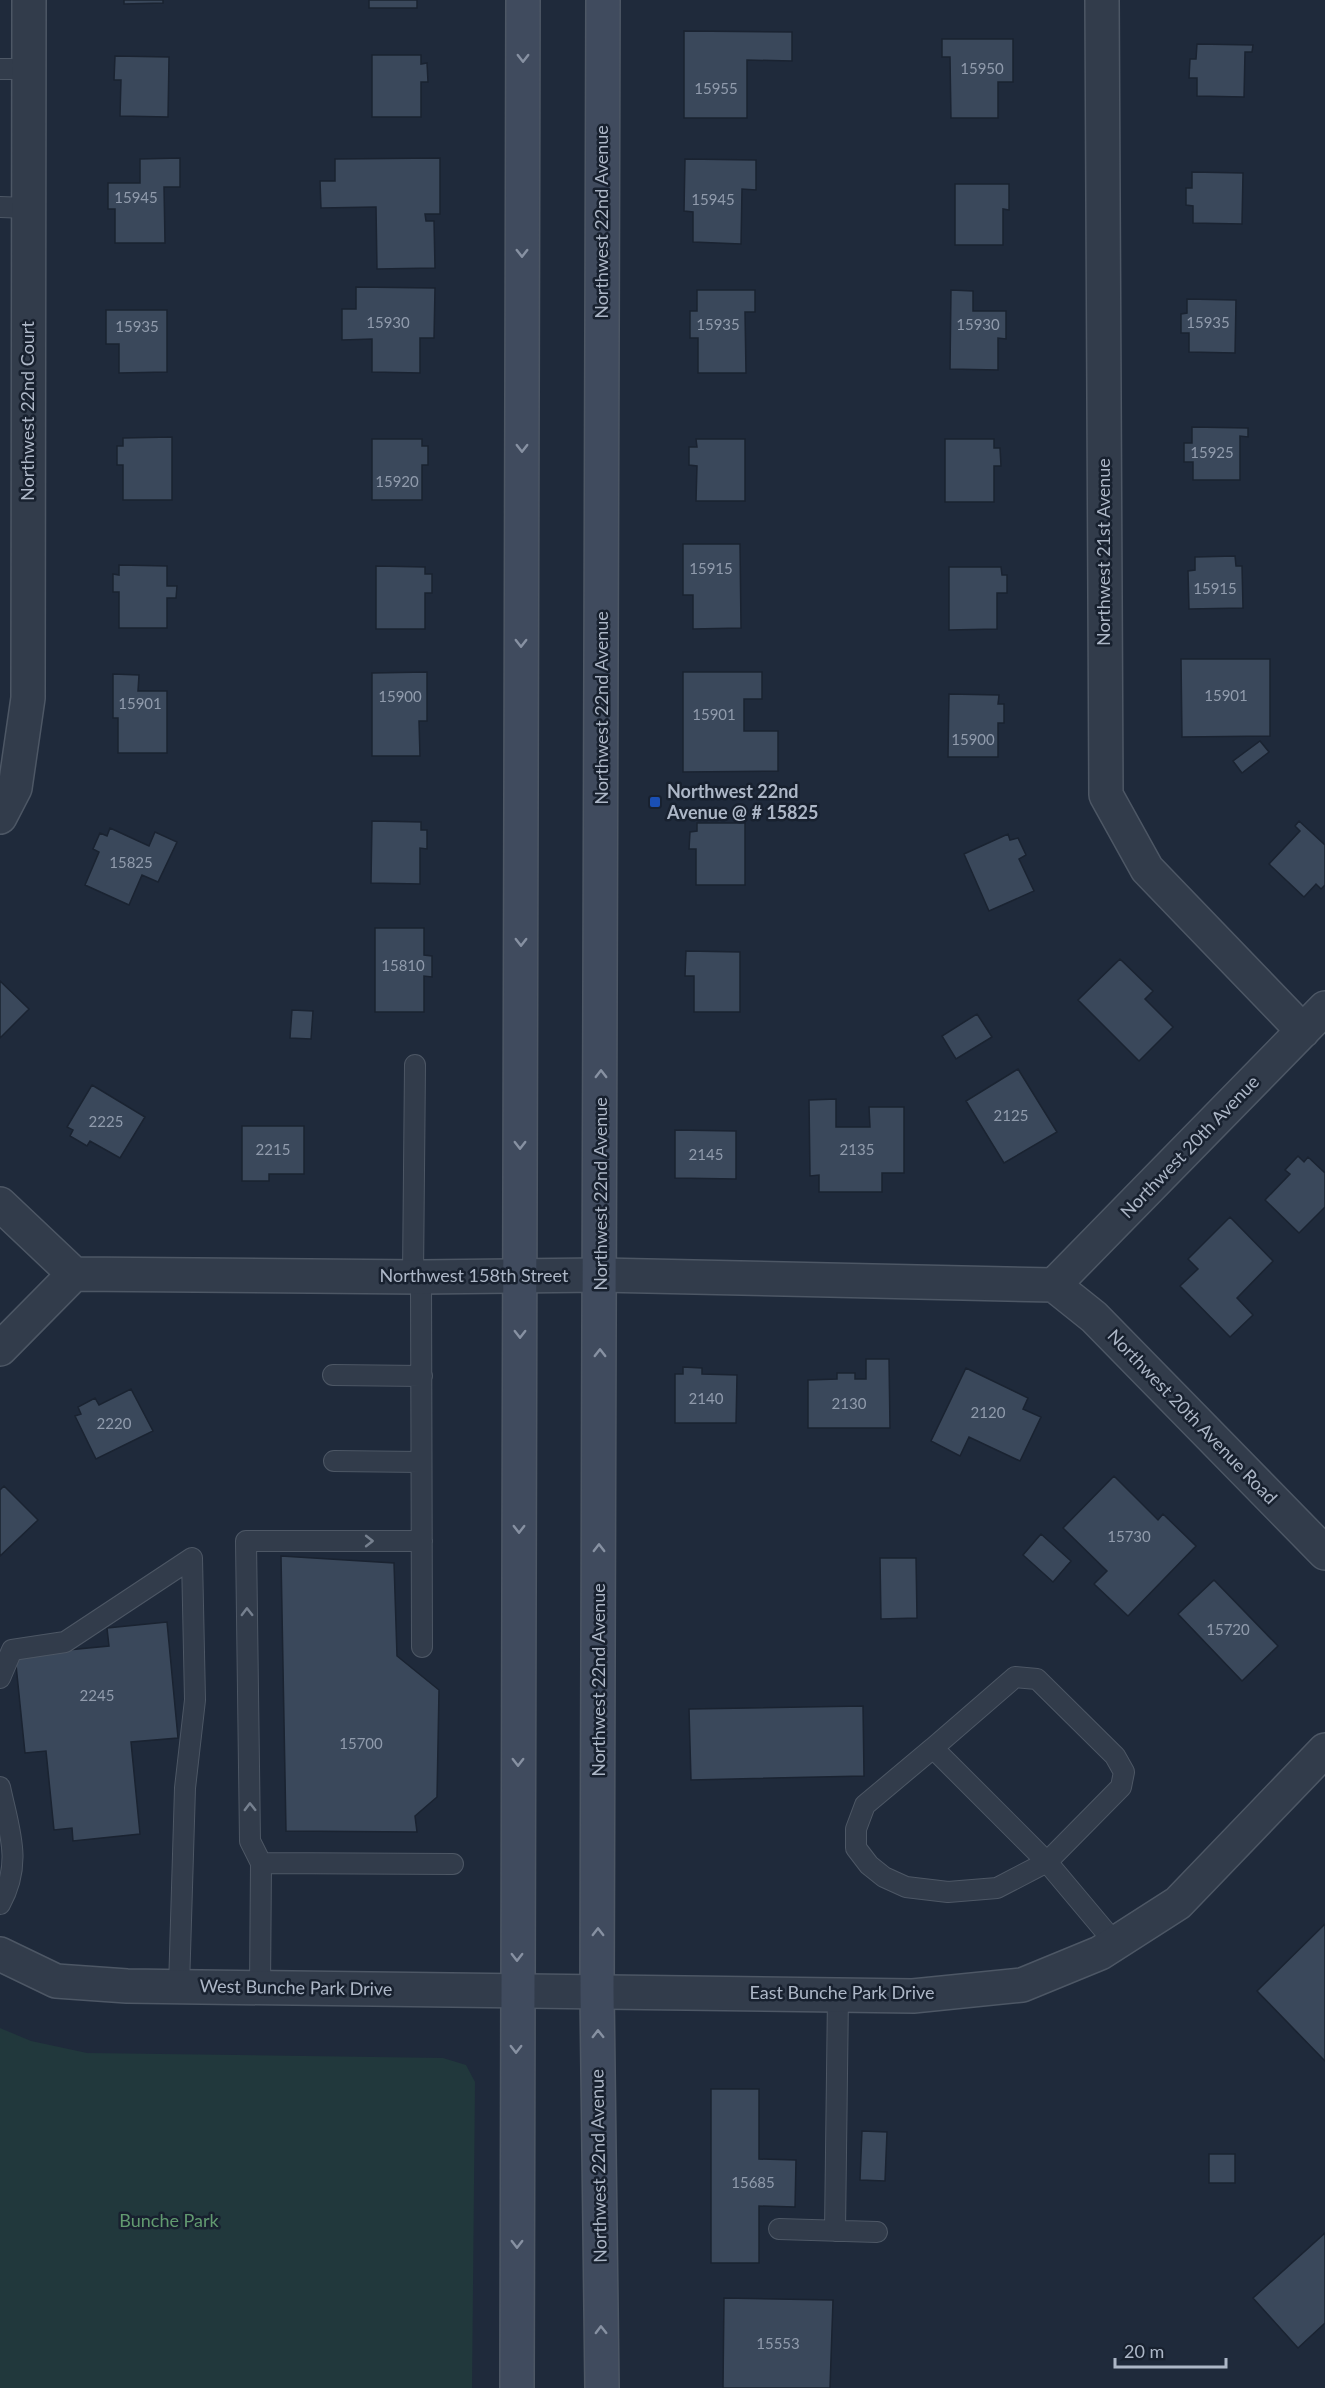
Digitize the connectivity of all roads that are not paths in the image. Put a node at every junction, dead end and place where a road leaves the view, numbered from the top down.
1 (29, 0) edge
2 (523, 0) edge
3 (603, 0) edge
4 (1102, 0) edge
5 (14, 69) edge
6 (14, 208) edge
7 (0, 817) edge
8 (1314, 1019) edge
9 (415, 1065) dead end
10 (0, 1204) edge
11 (74, 1274) junction
12 (601, 1275) junction
13 (520, 1276) junction
14 (417, 1277) junction
15 (1054, 1285) junction
16 (0, 1349) edge
17 (333, 1375) dead end
18 (422, 1376) junction
19 (334, 1461) dead end
20 (422, 1462) junction
21 (422, 1541) junction
22 (1325, 1553) edge
23 (422, 1647) dead end
24 (0, 1678) edge
25 (933, 1749) junction
26 (1325, 1750) edge
27 (0, 1787) edge
28 (1047, 1862) junction
29 (261, 1863) junction
30 (453, 1864) dead end
31 (0, 1904) edge
32 (1115, 1943) junction
33 (0, 1954) edge
34 (178, 1987) junction
35 (260, 1988) junction
36 (516, 1990) junction
37 (597, 1991) junction
38 (837, 1995) junction
39 (779, 2229) dead end
40 (836, 2231) junction
41 (877, 2232) dead end
42 (517, 2388) edge
43 (602, 2388) edge

1 - 5 street, Northwest 22nd Court
2 -> 13 main road
12 -> 3 main road, Northwest 22nd Avenue
4 - 8 street, Northwest 21st Avenue
5 - 6 street, Northwest 22nd Court
6 - 7 street, Northwest 22nd Court
8 - 15 street, Northwest 20th Avenue
9 - 14 lane
10 - 11 street
11 - 14 street, Northwest 158th Street
11 - 16 street
12 - 13 street, Northwest 158th Street
12 - 15 street, Northwest 158th Street
37 -> 12 main road, Northwest 22nd Avenue
13 - 14 street, Northwest 158th Street
13 -> 36 main road
14 - 18 lane
15 - 22 street, Northwest 20th Avenue Road
17 - 18 lane
18 - 20 lane
19 - 20 lane
20 - 21 lane
21 - 23 lane
29 -> 21 lane
24 - 34 lane
25 - 28 lane
25 - 28 lane
25 - 28 lane
26 - 32 street, East Bunche Park Drive
27 - 31 lane
28 - 32 lane
29 - 30 lane
29 - 35 lane
32 - 38 street, East Bunche Park Drive
33 - 34 street, West Bunche Park Drive
34 - 35 street, West Bunche Park Drive
35 - 36 street, West Bunche Park Drive
36 - 37 street, West Bunche Park Drive
36 -> 42 main road
37 - 38 street, East Bunche Park Drive
43 -> 37 main road, Northwest 22nd Avenue
38 - 40 lane
39 - 40 lane
40 - 41 lane

